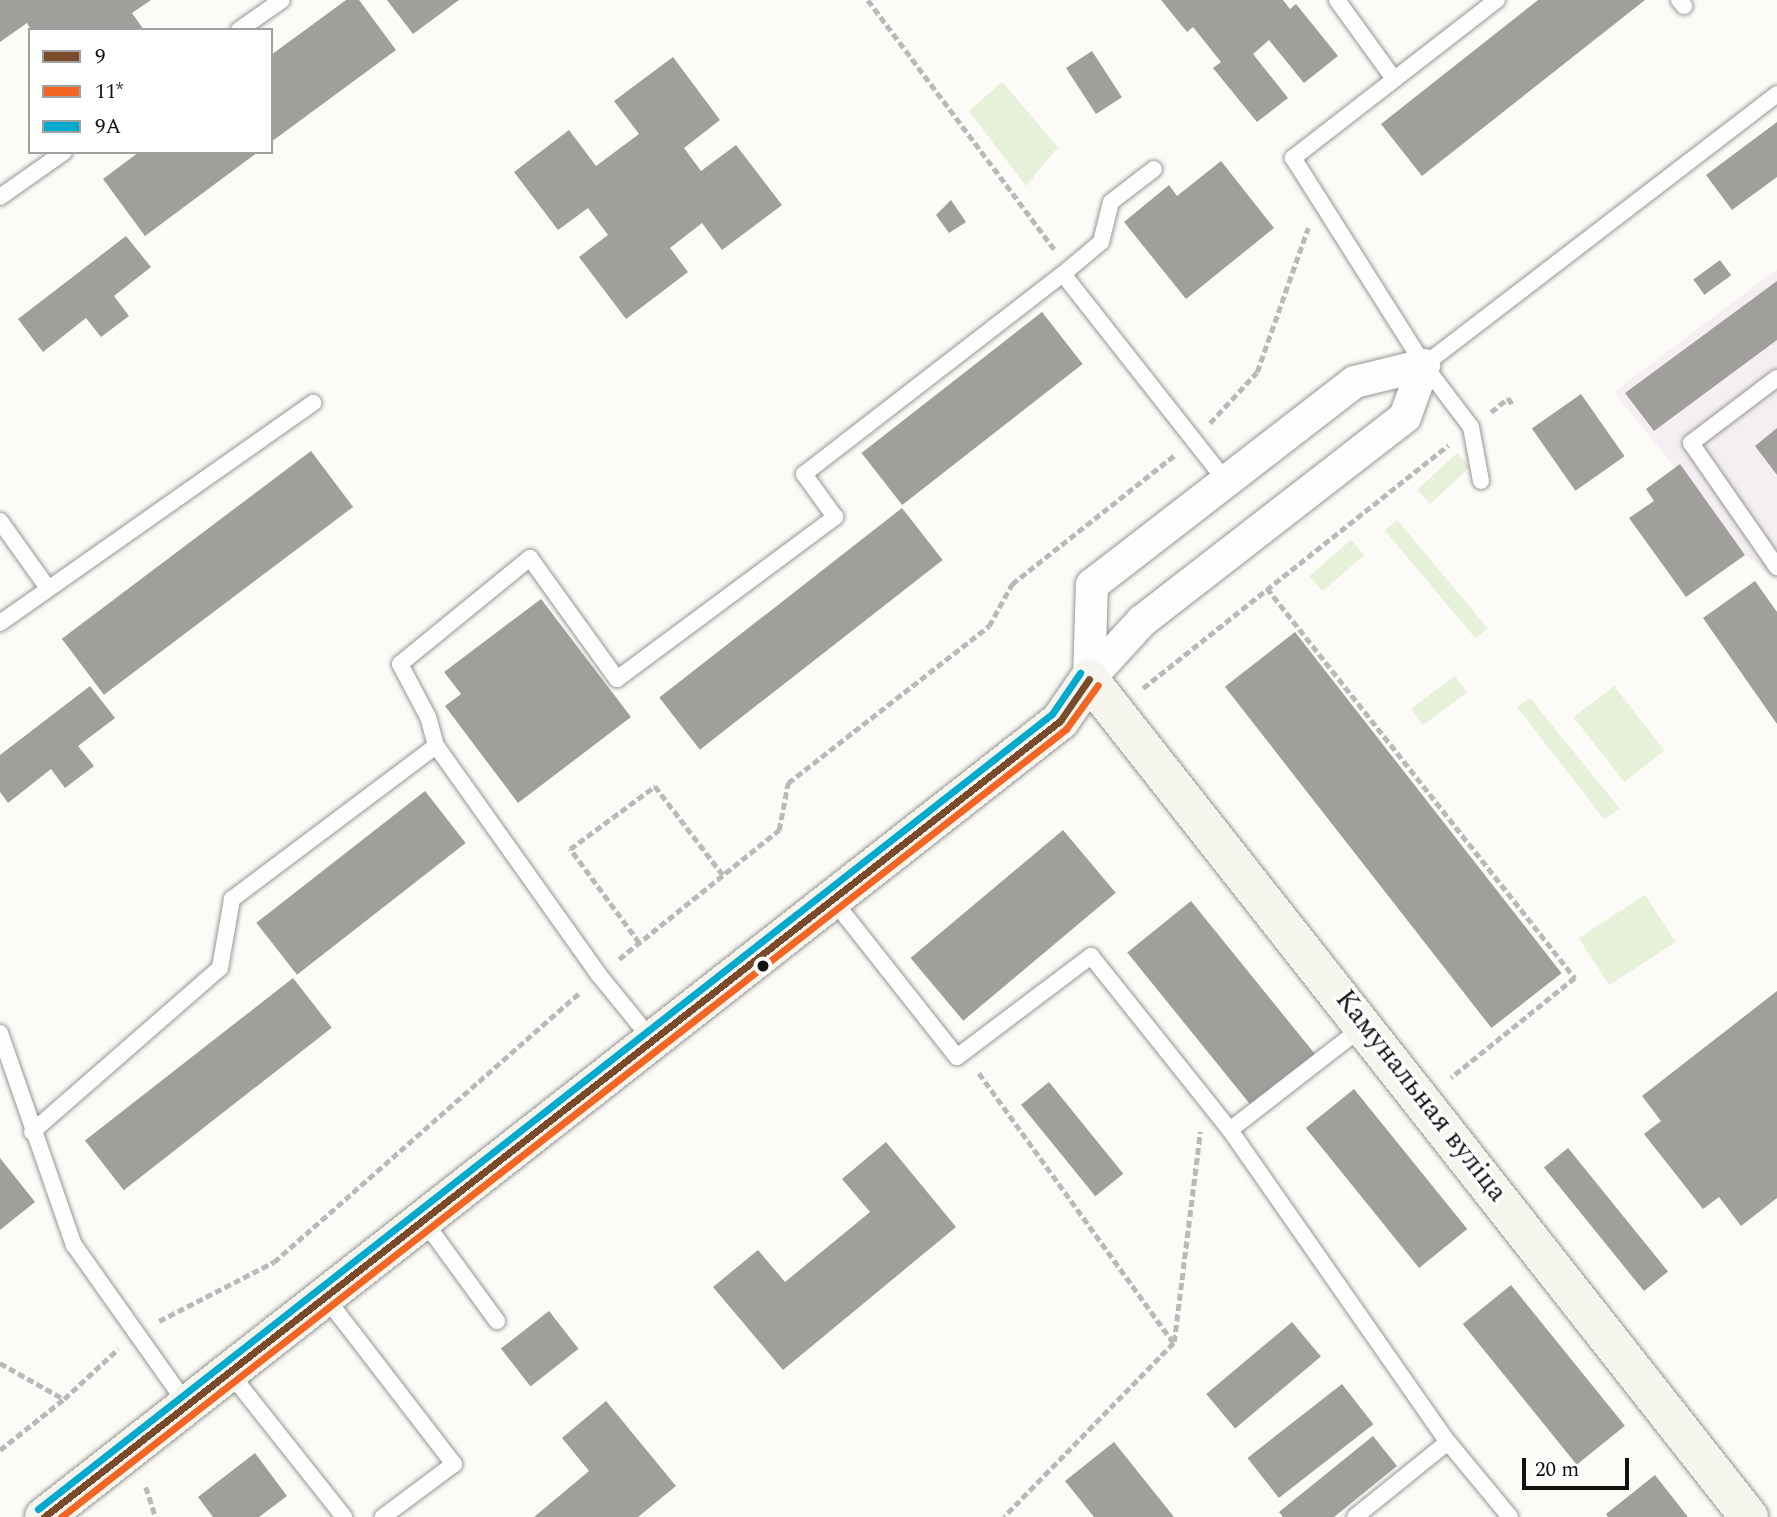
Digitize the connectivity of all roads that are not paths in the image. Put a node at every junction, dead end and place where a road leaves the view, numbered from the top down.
1 (282, 0) edge
2 (1337, 0) edge
3 (1497, 0) edge
4 (242, 28) edge
5 (1394, 79) junction
6 (1777, 94) edge
7 (61, 154) edge
8 (1154, 169) dead end
9 (0, 197) edge
10 (1066, 272) junction
11 (1424, 365) junction
12 (1777, 378) edge
13 (313, 403) dead end
14 (1225, 480) junction
15 (1481, 481) dead end
16 (0, 521) edge
17 (1776, 564) edge
18 (47, 587) junction
19 (0, 623) edge
20 (1089, 678) junction
21 (436, 746) junction
22 (834, 900) junction
23 (1366, 1024) junction
24 (0, 1033) edge
25 (653, 1041) junction
26 (1230, 1130) junction
27 (32, 1132) junction
28 (424, 1221) junction
29 (326, 1297) junction
30 (497, 1321) dead end
31 (230, 1373) junction
32 (188, 1406) junction
33 (1448, 1442) junction
34 (44, 1517) edge
35 (344, 1517) edge
36 (383, 1517) edge
37 (1355, 1517) edge
38 (1510, 1517) edge
39 (1749, 1517) edge

1 - 4 lane
2 - 5 lane
3 - 5 lane
5 - 11 lane
6 - 11 lane
7 - 9 lane
8 - 10 lane
10 - 14 lane
10 - 21 lane
11 - 14 street
11 - 15 lane
11 - 20 street
12 - 17 lane
13 - 18 lane
14 - 20 street
16 - 18 lane
18 - 19 lane
20 - 22 street
20 - 23 street, Камунальная вуліца
21 - 25 lane
21 - 27 lane
22 - 25 street
22 - 26 lane
23 - 26 lane
23 - 39 street, Камунальная вуліца
24 - 27 lane
25 - 28 street
26 - 33 lane
27 - 32 lane
28 - 29 street
28 - 30 lane
29 - 31 street
29 - 36 lane
31 - 32 street
31 - 35 lane
32 - 34 street
33 - 37 lane
33 - 38 lane

